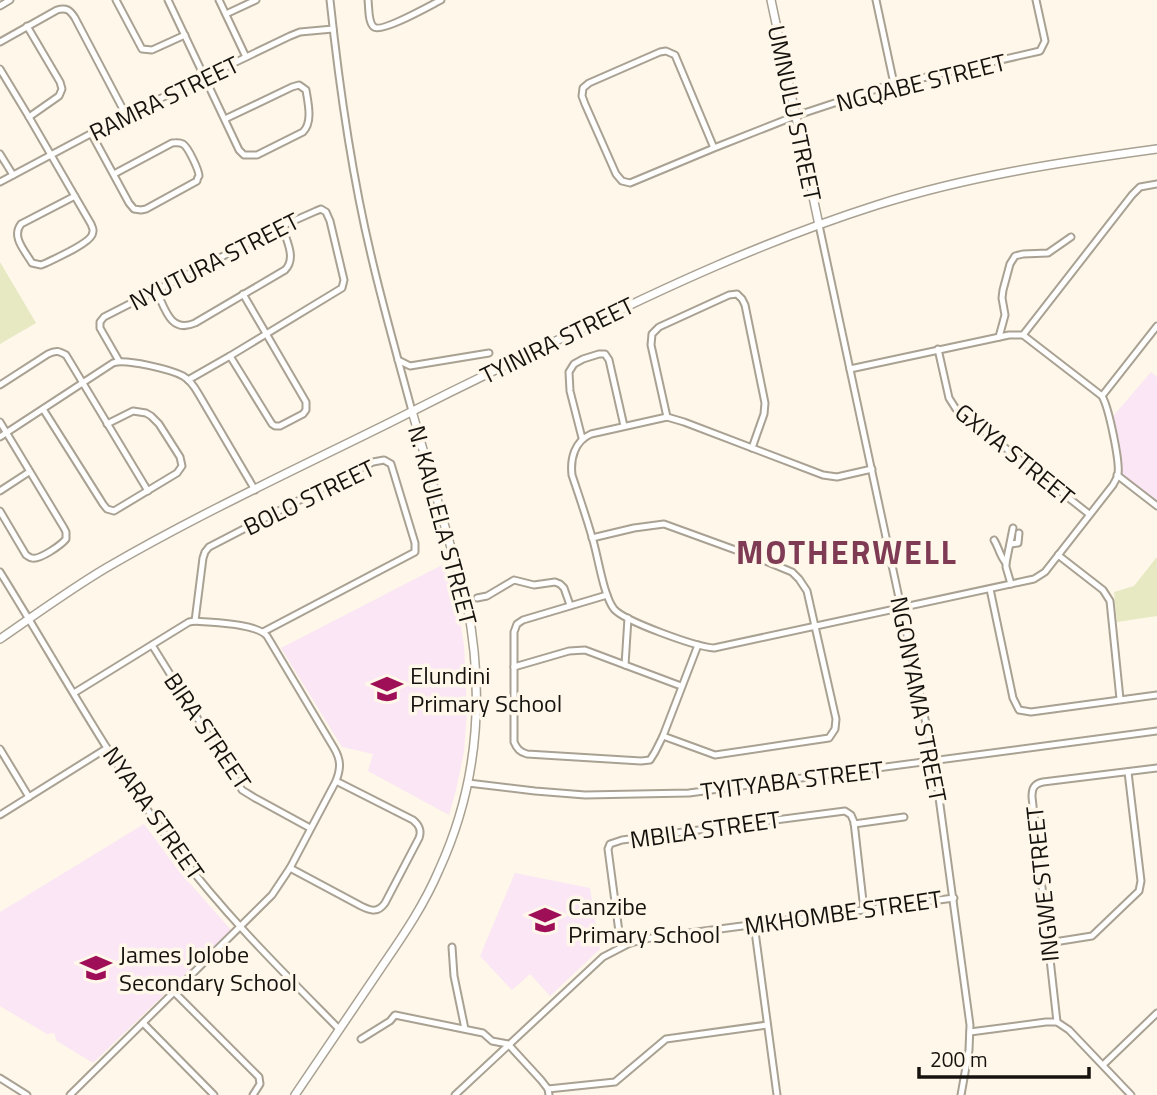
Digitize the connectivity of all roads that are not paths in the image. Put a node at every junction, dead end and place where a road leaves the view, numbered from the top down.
1 (10, 0) edge
2 (116, 0) edge
3 (168, 0) edge
4 (219, 0) edge
5 (256, 0) edge
6 (330, 0) edge
7 (368, 0) edge
8 (441, 0) edge
9 (771, 0) edge
10 (876, 0) edge
11 (1035, 0) edge
12 (0, 6) edge
13 (226, 14) junction
14 (27, 26) junction
15 (333, 29) junction
16 (185, 36) junction
17 (0, 42) edge
18 (247, 57) junction
19 (0, 69) edge
20 (205, 77) junction
21 (894, 84) junction
22 (126, 115) junction
23 (795, 116) junction
24 (29, 117) junction
25 (225, 119) junction
26 (91, 133) junction
27 (714, 148) junction
28 (1157, 149) edge
29 (0, 154) edge
30 (51, 155) junction
31 (114, 174) junction
32 (13, 175) junction
33 (0, 182) edge
34 (1157, 184) edge
35 (75, 195) junction
36 (819, 225) junction
37 (282, 226) junction
38 (1071, 237) dead end
39 (156, 290) junction
40 (243, 294) junction
41 (1157, 326) edge
42 (265, 334) junction
43 (1023, 335) junction
44 (999, 337) junction
45 (938, 349) junction
46 (489, 354) dead end
47 (230, 356) junction
48 (398, 360) junction
49 (119, 361) junction
50 (850, 369) junction
51 (188, 380) junction
52 (82, 383) junction
53 (0, 385) edge
54 (1102, 396) junction
55 (43, 409) junction
56 (412, 411) junction
57 (667, 417) junction
58 (0, 422) edge
59 (107, 424) junction
60 (624, 426) junction
61 (7, 433) junction
62 (0, 437) edge
63 (582, 438) junction
64 (752, 448) junction
65 (872, 469) junction
66 (29, 472) junction
67 (1118, 475) junction
68 (255, 490) junction
69 (0, 491) edge
70 (148, 491) junction
71 (1157, 506) edge
72 (0, 511) edge
73 (1089, 514) junction
74 (1013, 528) dead end
75 (1019, 533) dead end
76 (592, 538) junction
77 (994, 540) dead end
78 (1011, 544) junction
79 (1058, 555) junction
80 (1006, 563) junction
81 (0, 572) edge
82 (1011, 584) junction
83 (990, 589) junction
84 (607, 595) junction
85 (477, 598) dead end
86 (570, 606) junction
87 (901, 608) junction
88 (28, 618) junction
89 (628, 618) junction
90 (195, 621) junction
91 (814, 626) junction
92 (263, 632) junction
93 (0, 639) edge
94 (152, 645) junction
95 (698, 645) junction
96 (625, 665) junction
97 (514, 667) junction
98 (681, 686) junction
99 (74, 694) junction
100 (1157, 695) edge
101 (1120, 699) junction
102 (1157, 731) edge
103 (663, 736) junction
104 (107, 748) junction
105 (0, 749) edge
106 (934, 761) junction
107 (1157, 768) edge
108 (1128, 772) junction
109 (336, 780) junction
110 (468, 783) junction
111 (29, 797) junction
112 (0, 815) edge
113 (904, 817) dead end
114 (854, 824) junction
115 (310, 828) junction
116 (290, 868) junction
117 (954, 898) junction
118 (864, 910) junction
119 (754, 925) junction
120 (240, 927) junction
121 (1048, 943) junction
122 (452, 947) dead end
123 (621, 947) junction
124 (174, 992) junction
125 (1157, 1013) edge
126 (1057, 1022) junction
127 (143, 1023) junction
128 (767, 1025) junction
129 (340, 1029) junction
130 (465, 1029) junction
131 (970, 1032) junction
132 (360, 1039) dead end
133 (508, 1044) junction
134 (1103, 1065) junction
135 (0, 1078) edge
136 (548, 1092) edge
137 (27, 1095) edge
138 (70, 1095) edge
139 (215, 1095) edge
140 (253, 1095) edge
141 (295, 1095) edge
142 (455, 1095) edge
143 (777, 1095) edge
144 (961, 1095) edge
145 (1132, 1095) edge

1 - 12 street
2 - 16 street
3 - 16 street
4 - 13 street
5 - 13 street
6 - 15 street, N. KAULELA STREET
7 - 8 street
9 - 23 street, UMNULU STREET
10 - 21 street
11 - 21 street, NGQABE STREET
13 - 18 street
14 - 17 street
14 - 22 street
14 - 24 street
15 - 18 street, RAMRA STREET
15 - 48 street, N. KAULELA STREET
16 - 20 street
18 - 20 street, RAMRA STREET
19 - 24 street
20 - 22 street, RAMRA STREET
20 - 25 street
21 - 23 street, NGQABE STREET
22 - 26 street, RAMRA STREET
23 - 27 street, NGQABE STREET
23 - 36 street, UMNULU STREET
24 - 30 street
25 - 25 street
26 - 30 street, RAMRA STREET
26 - 31 street
27 - 27 street, NGQABE STREET
28 - 36 street, TYINIRA STREET
29 - 32 street
30 - 32 street, RAMRA STREET
30 - 35 street
31 - 31 street
32 - 33 street, RAMRA STREET
34 - 43 street
35 - 35 street
36 - 50 street, NGONYAMA STREET
36 - 56 street, TYINIRA STREET
37 - 39 street, NYUTURA STREET
37 - 40 street
37 - 42 street, NYUTURA STREET
38 - 44 street
39 - 40 street
39 - 49 street, NYUTURA STREET
40 - 42 street
41 - 54 street
42 - 47 street, NYUTURA STREET
42 - 47 street
43 - 44 street
43 - 54 street
44 - 45 street
45 - 50 street
45 - 73 street, GXIYA STREET
46 - 48 street
47 - 51 street, NYUTURA STREET
48 - 56 street, N. KAULELA STREET
49 - 51 street
49 - 52 street
50 - 65 street, NGONYAMA STREET
51 - 68 street
52 - 53 street
52 - 55 street
52 - 59 street
54 - 67 street
55 - 61 street
55 - 70 street
56 - 68 street, TYINIRA STREET
56 - 110 street, N. KAULELA STREET
57 - 60 street
57 - 64 street
57 - 64 street
58 - 61 street
59 - 70 street
59 - 70 street
60 - 63 street
60 - 63 street
61 - 62 street
61 - 66 street
63 - 76 street
64 - 65 street
65 - 87 street, NGONYAMA STREET
66 - 69 street
66 - 72 street
67 - 71 street
67 - 73 street
68 - 88 street, TYINIRA STREET
73 - 79 street
74 - 78 street
75 - 78 street
76 - 84 street
76 - 91 street
77 - 80 street
78 - 80 street
79 - 82 street
79 - 101 street
80 - 82 street
81 - 88 street, NYARA STREET
82 - 83 street
83 - 87 street
83 - 101 street
84 - 86 street
84 - 89 street
85 - 86 street
86 - 97 street
87 - 91 street
87 - 106 street, NGONYAMA STREET
88 - 93 street, TYINIRA STREET
88 - 99 street, NYARA STREET
89 - 95 street
89 - 96 street
90 - 92 street
90 - 92 street, BOLO STREET
90 - 94 street
91 - 95 street
91 - 103 street
92 - 109 street
94 - 99 street
94 - 115 street, BIRA STREET
95 - 98 street
96 - 97 street
96 - 98 street
97 - 103 street
98 - 103 street
99 - 104 street, NYARA STREET
100 - 101 street
102 - 106 street, TYITYABA STREET
104 - 111 street
104 - 120 street, NYARA STREET
105 - 111 street
106 - 110 street, TYITYABA STREET
106 - 117 street, NGONYAMA STREET
107 - 108 street, INGWE STREET
108 - 121 street
108 - 121 street, INGWE STREET
109 - 115 street
109 - 116 street
110 - 129 street, N. KAULELA STREET
111 - 112 street
113 - 114 street, MBILA STREET
114 - 118 street
114 - 123 street, MBILA STREET
115 - 116 street
116 - 120 street
117 - 118 street, MKHOMBE STREET
117 - 131 street, NGONYAMA STREET
118 - 119 street, MKHOMBE STREET
119 - 123 street, MKHOMBE STREET
119 - 128 street
120 - 124 street
120 - 129 street, NYARA STREET
121 - 126 street, INGWE STREET
122 - 130 street
123 - 133 street, MKHOMBE STREET
124 - 127 street
124 - 140 street
125 - 134 street
126 - 131 street
126 - 134 street
127 - 138 street
127 - 139 street
128 - 136 street
128 - 143 street
129 - 141 street, N. KAULELA STREET
130 - 132 street
130 - 133 street
131 - 144 street, NGONYAMA STREET
133 - 136 street
133 - 142 street, MKHOMBE STREET
134 - 145 street
135 - 137 street

